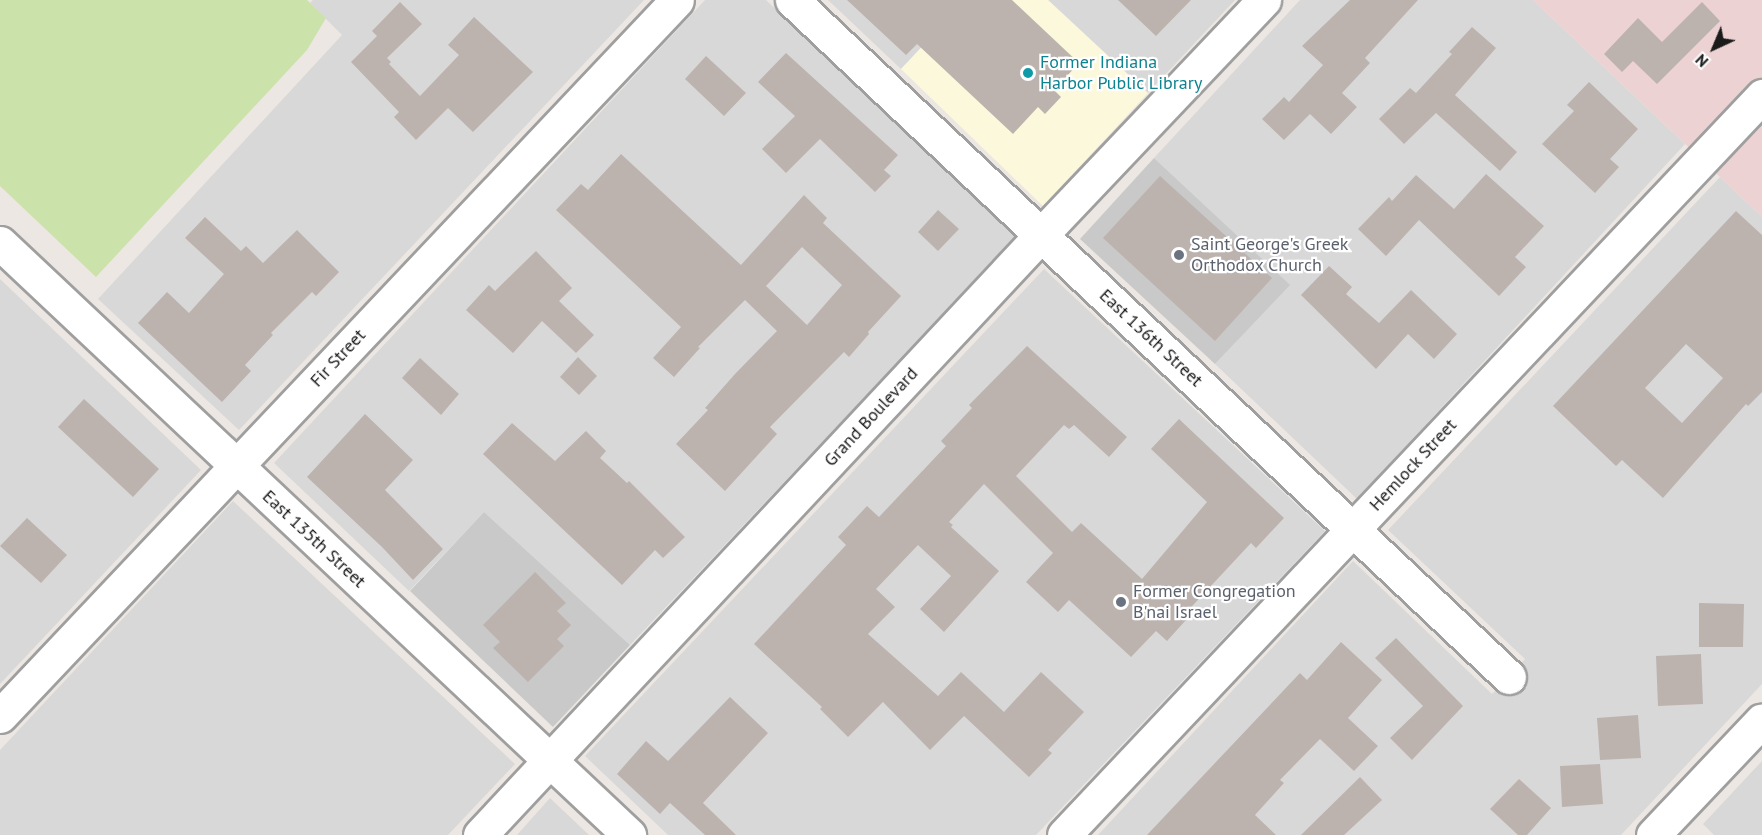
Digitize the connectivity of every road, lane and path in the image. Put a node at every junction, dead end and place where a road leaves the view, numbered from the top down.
1 (677, 0) edge
2 (792, 0) edge
3 (1264, 0) edge
4 (1762, 96) edge
5 (1041, 235) junction
6 (0, 243) edge
7 (236, 466) junction
8 (1353, 529) junction
9 (1509, 677) dead end
10 (0, 717) edge
11 (1762, 720) edge
12 (550, 760) junction
13 (1667, 831) edge
14 (480, 835) edge
15 (629, 835) edge
16 (1064, 835) edge

1 - 7 street, Fir Street
2 - 5 street, East 136th Street
3 - 5 street, Grand Boulevard
4 - 8 street, Hemlock Street
5 - 8 street, East 136th Street
5 - 12 street, Grand Boulevard
6 - 7 street, East 135th Street
7 - 10 street, Fir Street
7 - 12 street, East 135th Street
8 - 9 street, East 136th Street
8 - 16 street, Hemlock Street
11 - 13 street
12 - 14 street, Grand Boulevard
12 - 15 street, East 135th Street

